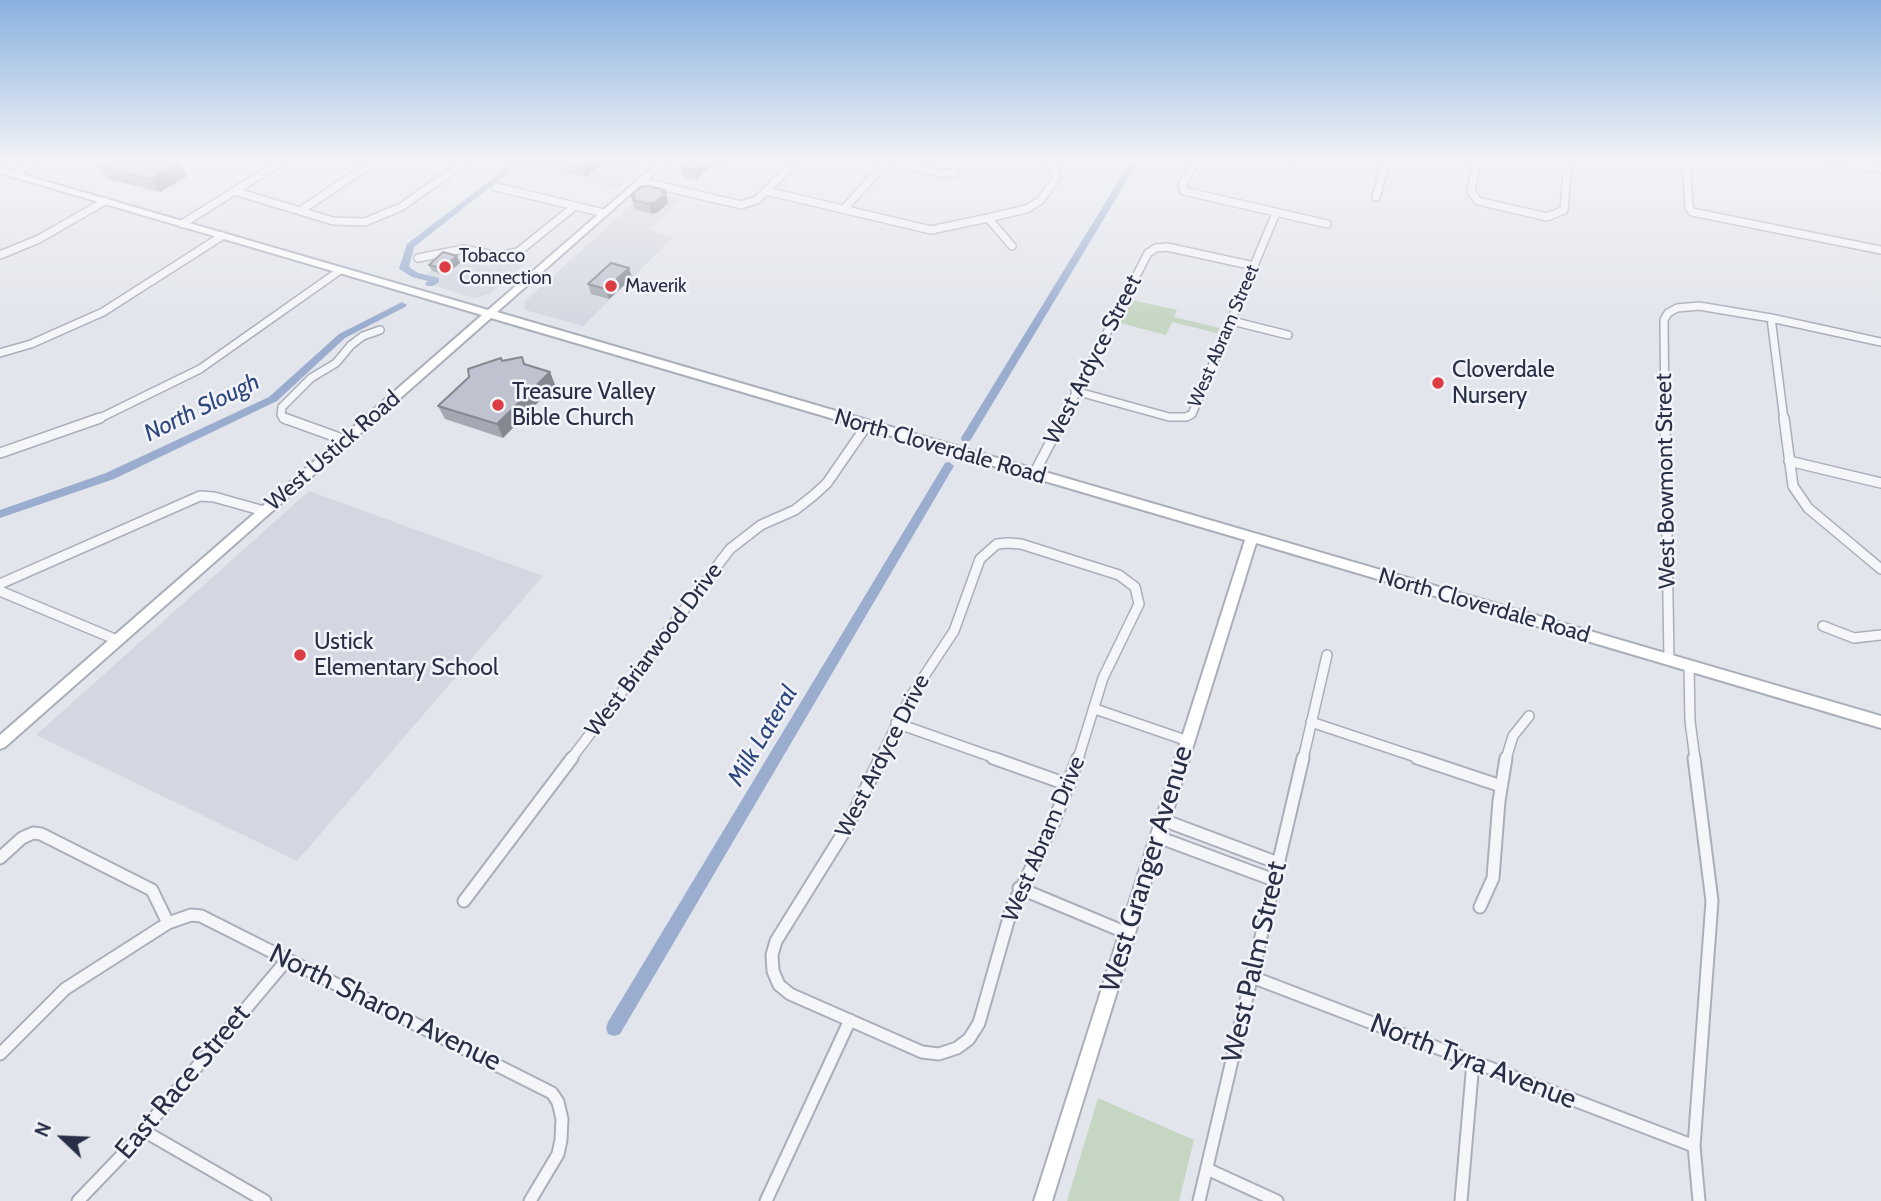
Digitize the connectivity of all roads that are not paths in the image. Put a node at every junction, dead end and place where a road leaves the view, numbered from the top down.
1 (80, 215) edge
2 (152, 215) edge
3 (196, 215) edge
4 (313, 215) edge
5 (383, 215) edge
6 (564, 215) edge
7 (602, 215) edge
8 (869, 215) edge
9 (1000, 215) edge
10 (1275, 215) edge
11 (1285, 215) edge
12 (1534, 215) edge
13 (1556, 215) edge
14 (1707, 215) edge
15 (988, 218) junction
16 (182, 224) junction
17 (1327, 224) dead end
18 (222, 236) junction
19 (1012, 246) dead end
20 (1881, 250) edge
21 (438, 254) junction
22 (0, 255) edge
23 (418, 258) dead end
24 (1254, 266) junction
25 (428, 267) edge
26 (339, 271) junction
27 (489, 314) junction
28 (1771, 318) junction
29 (1232, 321) junction
30 (380, 330) dead end
31 (1288, 334) dead end
32 (1881, 342) edge
33 (0, 353) edge
34 (1075, 391) junction
35 (867, 425) junction
36 (345, 440) junction
37 (0, 453) edge
38 (1788, 461) junction
39 (1034, 474) junction
40 (1881, 483) edge
41 (264, 511) junction
42 (1252, 538) junction
43 (997, 544) joint
44 (1881, 569) edge
45 (0, 584) edge
46 (0, 591) edge
47 (1823, 626) dead end
48 (1881, 635) edge
49 (117, 640) junction
50 (1327, 655) dead end
51 (1670, 660) junction
52 (1689, 666) junction
53 (1095, 709) junction
54 (1529, 716) dead end
55 (1311, 722) junction
56 (1881, 722) edge
57 (896, 723) junction
58 (1188, 741) junction
59 (0, 743) edge
60 (1069, 785) junction
61 (1501, 786) junction
62 (1163, 820) junction
63 (1158, 836) junction
64 (0, 858) edge
65 (1278, 863) junction
66 (1274, 880) junction
67 (1019, 888) junction
68 (464, 901) dead end
69 (1480, 907) dead end
70 (168, 923) junction
71 (1127, 933) junction
72 (286, 961) junction
73 (1252, 977) junction
74 (850, 1020) junction
75 (0, 1054) edge
76 (1473, 1062) junction
77 (144, 1130) junction
78 (1694, 1146) junction
79 (1207, 1169) junction
80 (78, 1201) edge
81 (265, 1201) edge
82 (530, 1201) edge
83 (766, 1201) edge
84 (1043, 1201) edge
85 (1199, 1201) edge
86 (1277, 1201) edge
87 (1461, 1201) edge
88 (1699, 1201) edge

1 - 22 street
2 - 16 main road, North Cloverdale Road
3 - 16 street
4 - 5 street
6 - 21 street
7 - 27 main road, West Ustick Road
8 - 15 street
9 - 15 street
10 - 24 street, West Abram Street
11 - 17 street
12 - 13 street
14 - 20 street
15 - 19 street
16 - 18 main road, North Cloverdale Road
18 - 26 main road, North Cloverdale Road
18 - 33 street
21 - 23 street
21 - 25 street
24 - 29 street, West Abram Street
24 - 34 street, West Ardyce Street
26 - 27 main road, North Cloverdale Road
26 - 37 street
27 - 35 main road, North Cloverdale Road
27 - 36 main road, West Ustick Road
28 - 32 street
28 - 38 street
28 - 51 street, West Bowmont Street
29 - 31 street
29 - 34 street, West Abram Street
30 - 36 street
34 - 39 street, West Ardyce Street
35 - 39 main road, North Cloverdale Road
35 - 68 street, West Briarwood Drive
36 - 41 main road, West Ustick Road
38 - 40 street
38 - 44 street
39 - 42 main road, North Cloverdale Road
41 - 45 street
41 - 49 main road, West Ustick Road
42 - 51 main road, North Cloverdale Road
42 - 58 main road, West Granger Avenue
43 - 53 street, West Abram Drive
43 - 57 street, West Ardyce Drive
46 - 49 street
47 - 48 street
49 - 59 main road, West Ustick Road
50 - 55 street, West Palm Street
51 - 52 main road, North Cloverdale Road
52 - 56 main road, North Cloverdale Road
52 - 78 street
53 - 58 street
53 - 60 street, West Abram Drive
54 - 61 street
55 - 61 street
55 - 65 street, West Palm Street
57 - 60 street
57 - 74 street, West Ardyce Drive
58 - 62 main road, West Granger Avenue
60 - 67 street, West Abram Drive
61 - 69 street
62 - 63 main road, West Granger Avenue
62 - 65 street
63 - 66 street
63 - 71 main road, West Granger Avenue
64 - 70 street
65 - 66 street, West Palm Street
66 - 73 street, West Palm Street
67 - 71 street
67 - 74 street, West Abram Drive
70 - 72 street, North Sharon Avenue
70 - 75 street
71 - 84 main road, West Granger Avenue
72 - 77 street, East Race Street
72 - 82 street, North Sharon Avenue
73 - 76 street, North Tyra Avenue
73 - 79 street, West Palm Street
74 - 83 street
76 - 78 street, North Tyra Avenue
76 - 87 street
77 - 80 street, East Race Street
77 - 81 street
78 - 88 street
79 - 85 street, West Palm Street
79 - 86 street

